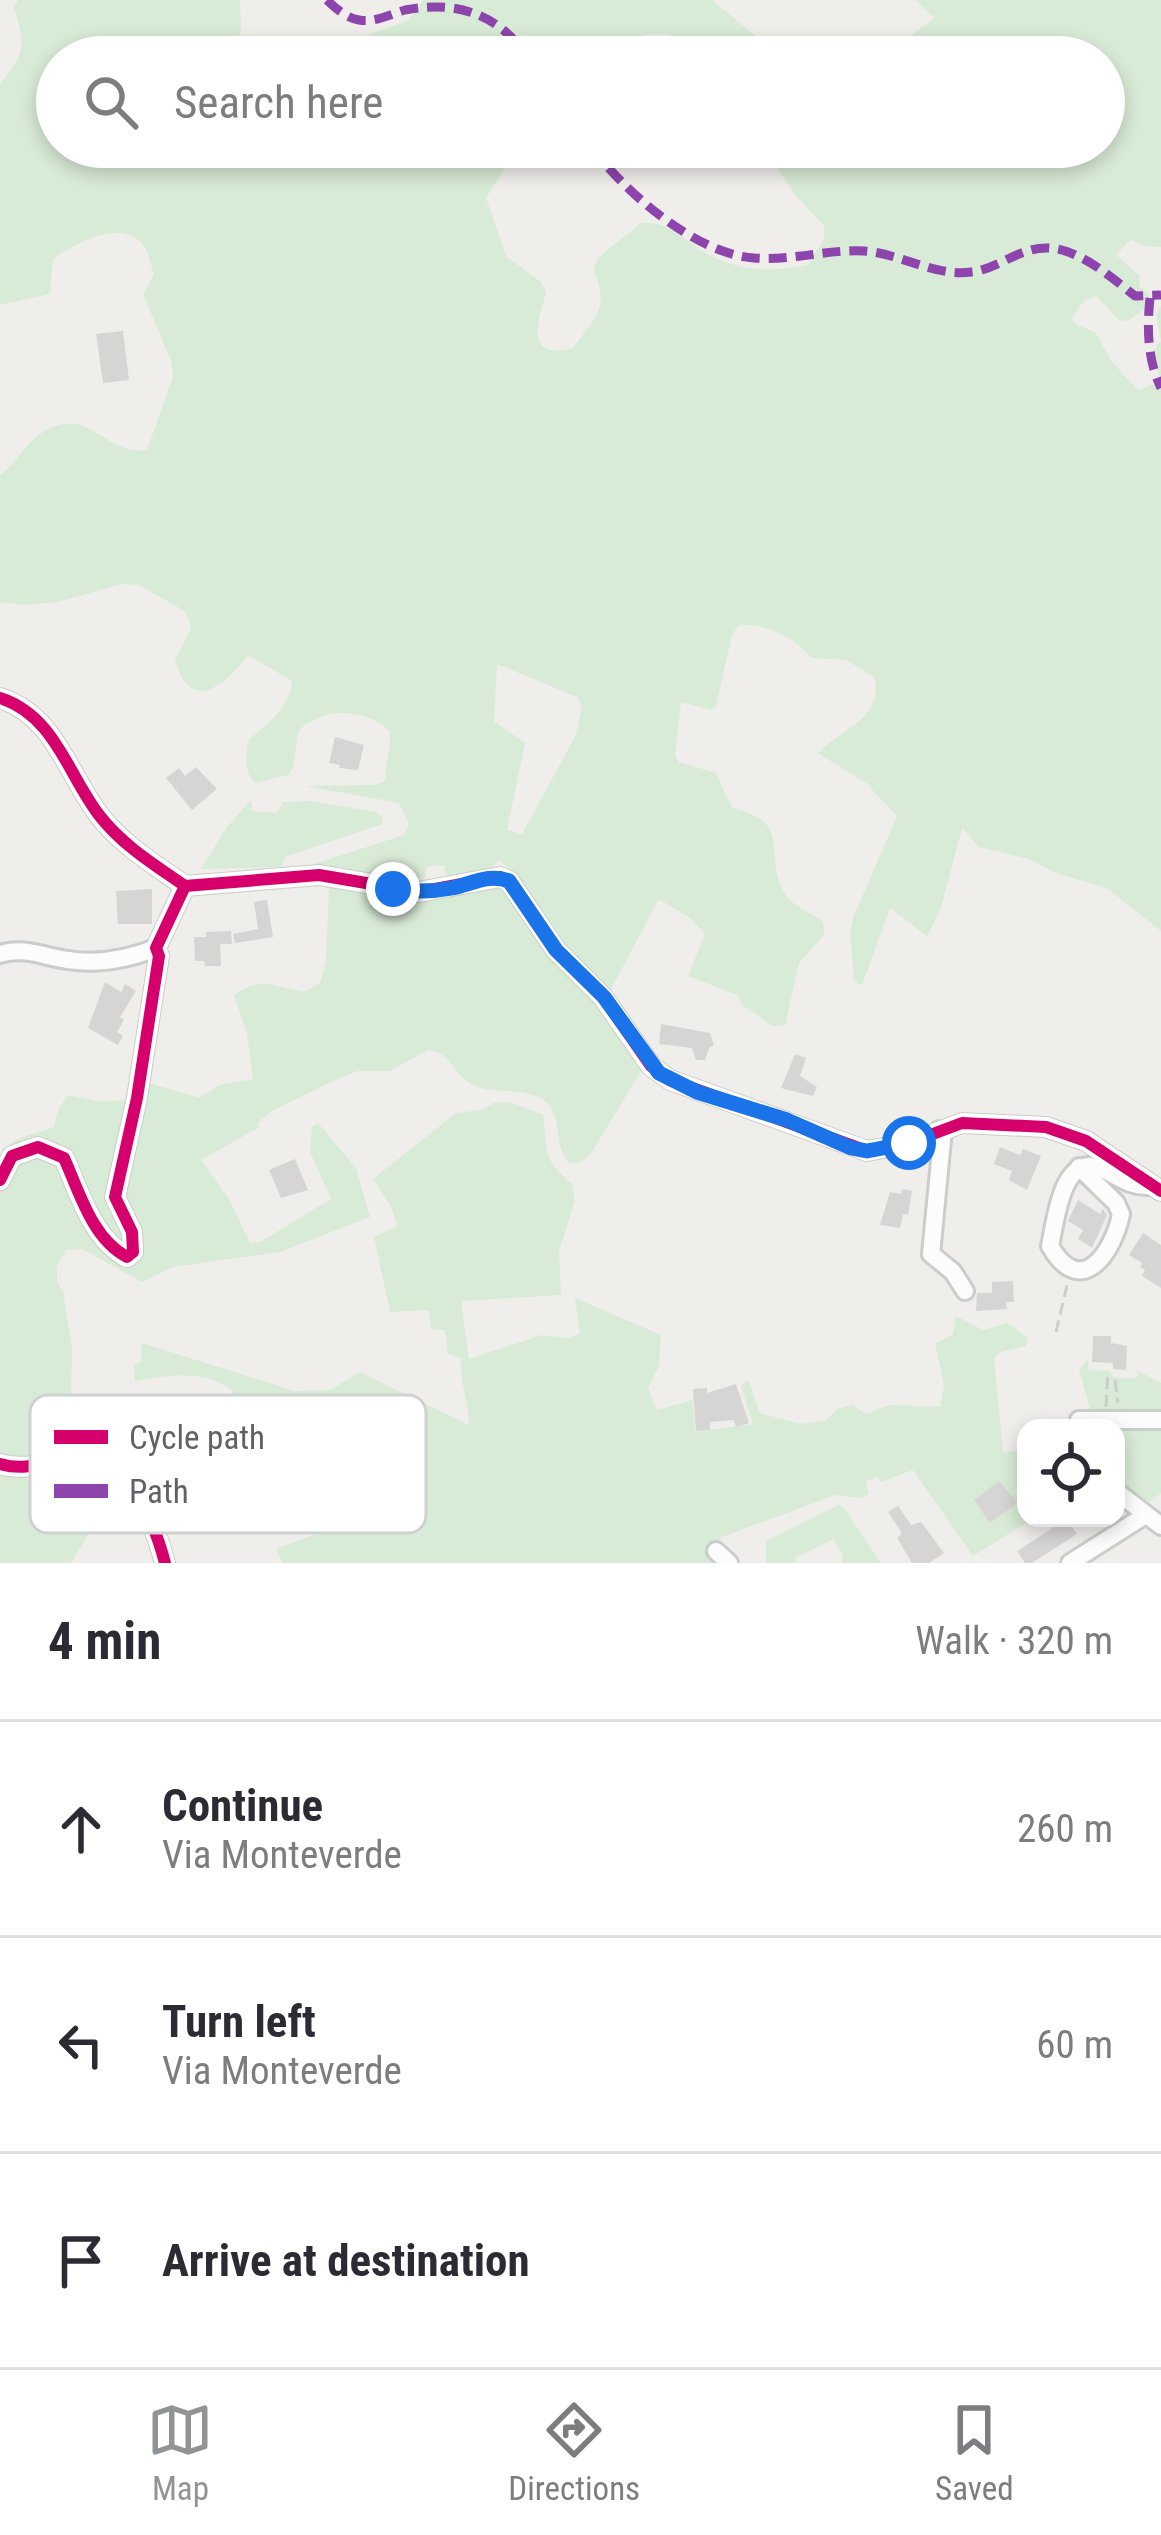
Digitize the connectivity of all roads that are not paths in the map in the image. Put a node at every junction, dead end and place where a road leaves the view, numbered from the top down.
1 (0, 698) edge
2 (185, 886) junction
3 (156, 948) junction
4 (0, 954) edge
5 (939, 1130) junction
6 (1078, 1167) junction
7 (0, 1180) edge
8 (1156, 1188) edge
9 (965, 1291) dead end
10 (1125, 1420) edge
11 (1161, 1420) edge
12 (0, 1465) edge
13 (30, 1468) edge
14 (1125, 1499) edge
15 (1144, 1516) junction
16 (1161, 1526) edge
17 (156, 1533) edge
18 (165, 1563) edge
19 (1070, 1563) edge

1 - 2 street
2 - 3 street
2 - 5 street
3 - 4 street
3 - 7 street
5 - 8 street
5 - 9 street
6 - 6 street
6 - 8 street
10 - 11 street
12 - 13 street
14 - 15 street
15 - 16 street
15 - 19 street
17 - 18 street

